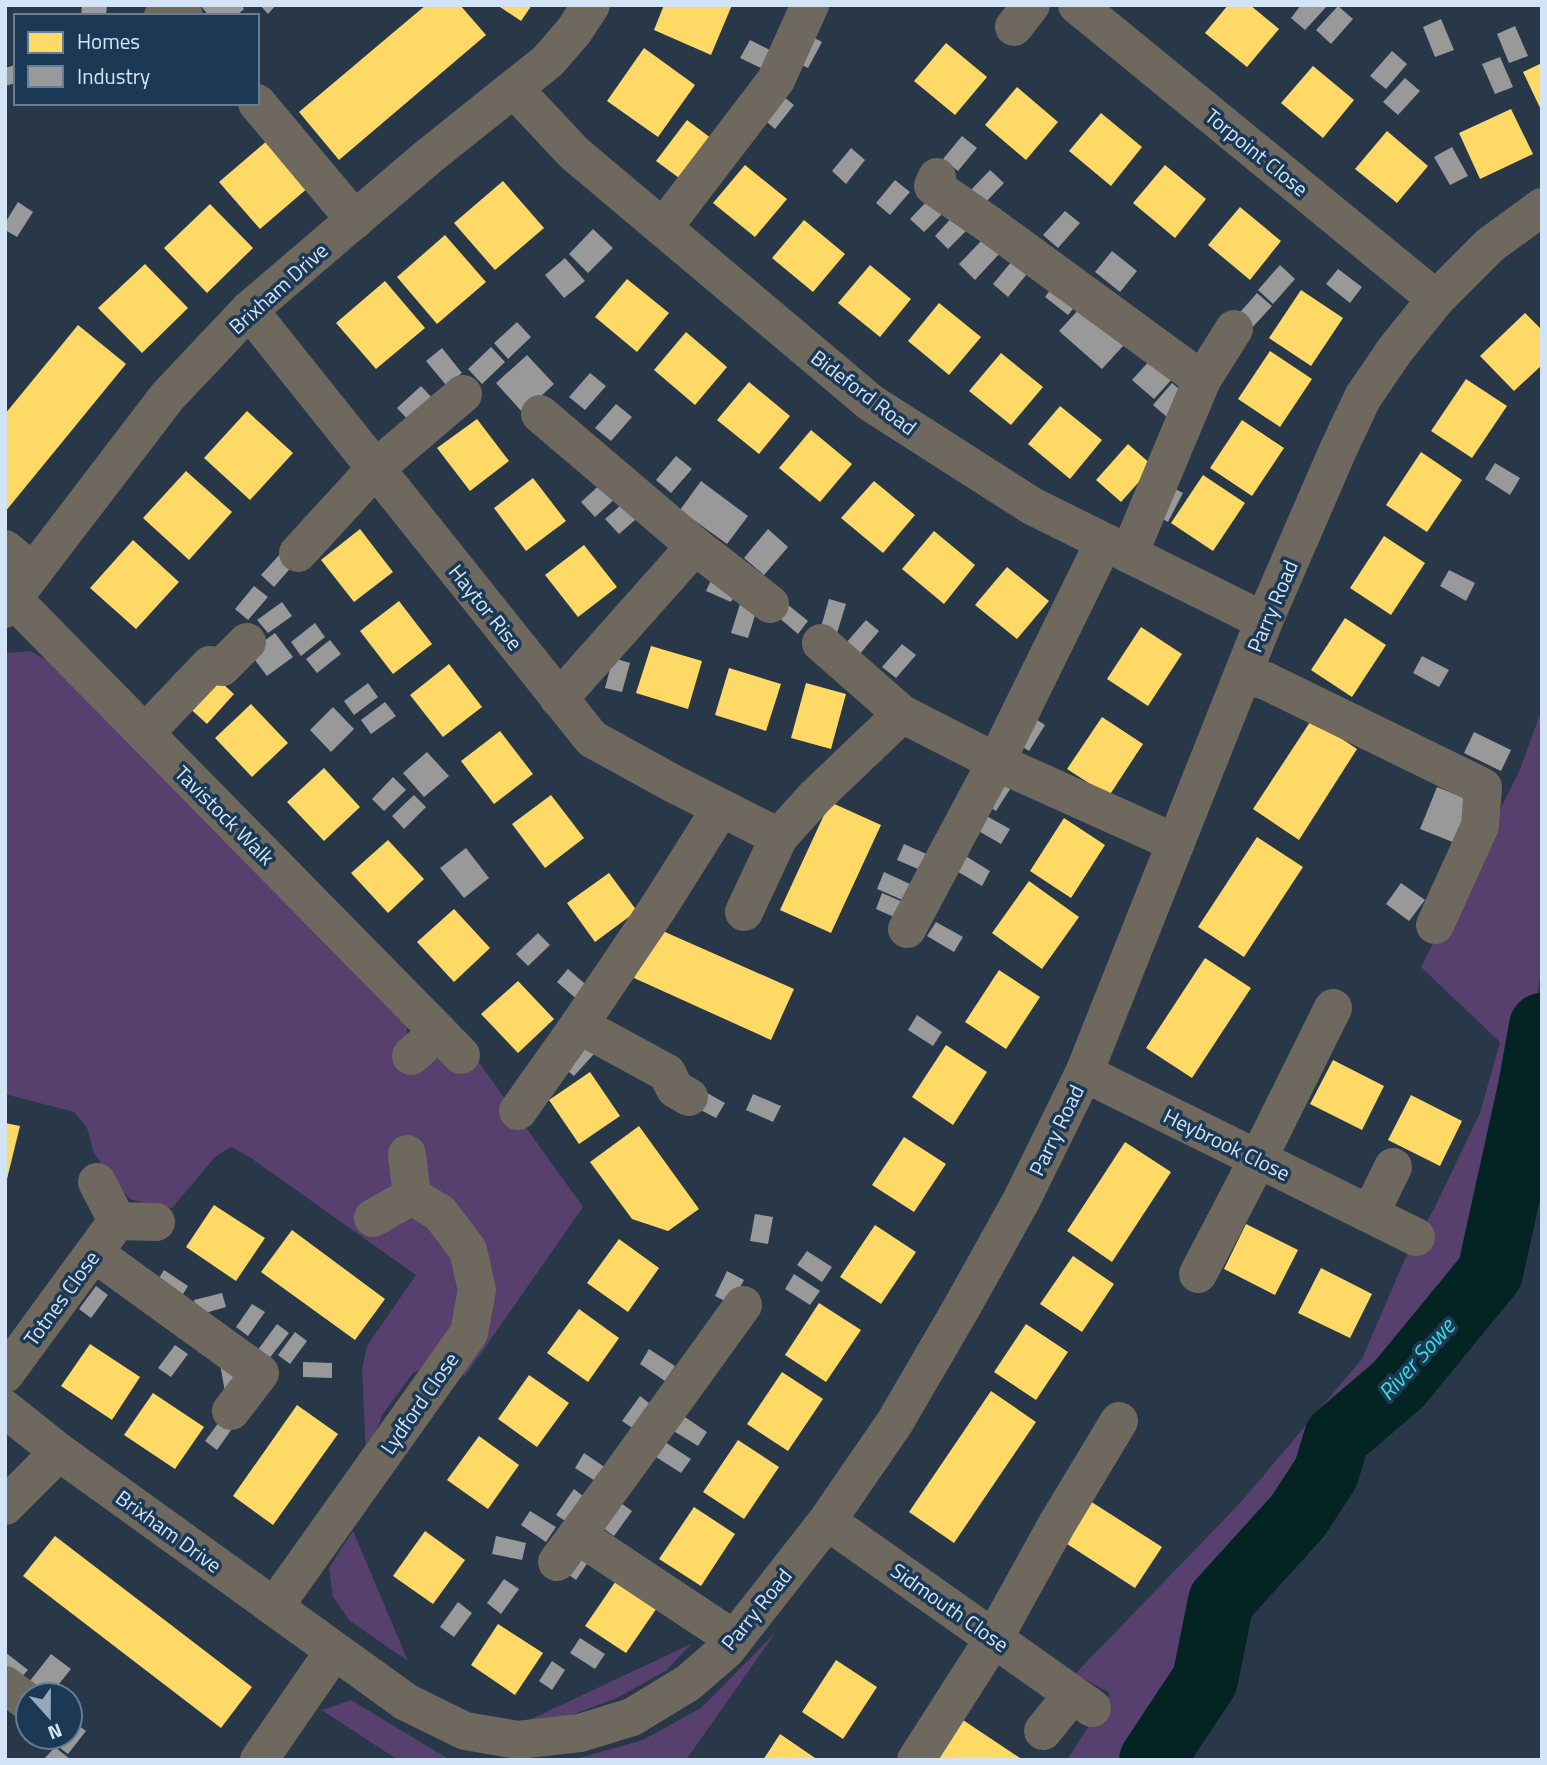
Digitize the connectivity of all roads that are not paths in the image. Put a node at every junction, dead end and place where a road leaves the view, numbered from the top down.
1 (591, 5) edge
2 (810, 5) edge
3 (1077, 5) edge
4 (514, 89) junction
5 (259, 105) edge
6 (937, 177) dead end
7 (1542, 207) edge
8 (355, 220) junction
9 (663, 228) junction
10 (1436, 299) junction
11 (249, 310) junction
12 (1234, 329) dead end
13 (1202, 380) junction
14 (463, 394) dead end
15 (540, 414) dead end
16 (376, 468) junction
17 (695, 546) junction
18 (1116, 548) junction
19 (298, 553) dead end
20 (14, 582) edge
21 (770, 604) dead end
22 (1264, 621) junction
23 (247, 642) dead end
24 (821, 643) dead end
25 (1243, 674) junction
26 (559, 699) junction
27 (902, 714) junction
28 (145, 733) junction
29 (996, 761) junction
30 (721, 808) junction
31 (779, 836) junction
32 (1176, 843) junction
33 (744, 912) dead end
34 (1435, 925) dead end
35 (907, 929) dead end
36 (1334, 1007) dead end
37 (579, 1025) junction
38 (437, 1048) dead end
39 (1084, 1073) junction
40 (689, 1097) dead end
41 (518, 1111) dead end
42 (407, 1154) dead end
43 (1258, 1158) junction
44 (1393, 1167) dead end
45 (97, 1182) dead end
46 (412, 1196) junction
47 (1370, 1214) junction
48 (373, 1218) dead end
49 (117, 1221) junction
50 (156, 1222) dead end
51 (1416, 1237) dead end
52 (94, 1253) junction
53 (1198, 1274) dead end
54 (743, 1305) dead end
55 (5, 1374) edge
56 (5, 1409) edge
57 (231, 1412) dead end
58 (1119, 1421) dead end
59 (59, 1452) junction
60 (5, 1506) edge
61 (827, 1521) junction
62 (274, 1607) junction
63 (994, 1637) junction
64 (734, 1639) junction
65 (334, 1651) junction
66 (1043, 1731) dead end
67 (259, 1760) edge
68 (916, 1760) edge

1 - 4 street, Brixham Drive
2 - 9 street
3 - 10 street, Torpoint Close
4 - 8 street, Brixham Drive
4 - 9 street, Bideford Road
5 - 8 street
6 - 13 street
7 - 10 street, Parry Road
8 - 11 street, Brixham Drive
9 - 18 street, Bideford Road
10 - 22 street, Parry Road
11 - 16 street, Haytor Rise
11 - 20 street, Brixham Drive
12 - 13 street
13 - 18 street
14 - 16 street
15 - 17 street
16 - 19 street
16 - 26 street, Haytor Rise
17 - 21 street
17 - 26 street
18 - 22 street, Bideford Road
18 - 29 street
20 - 28 street, Tavistock Walk
22 - 25 street, Parry Road
23 - 28 street
24 - 27 street
25 - 32 street, Parry Road
25 - 34 street
26 - 30 street, Haytor Rise
27 - 29 street
27 - 31 street
28 - 38 street, Tavistock Walk
29 - 32 street
29 - 35 street
30 - 31 street, Haytor Rise
30 - 37 street
31 - 33 street
32 - 39 street, Parry Road
36 - 43 street
37 - 40 street
37 - 41 street
39 - 43 street, Heybrook Close
39 - 61 street, Parry Road
42 - 46 street
43 - 47 street, Heybrook Close
43 - 53 street
44 - 47 street
45 - 49 street
46 - 48 street
46 - 62 street, Lydford Close
47 - 51 street, Heybrook Close
49 - 50 street
49 - 52 street, Totnes Close
52 - 55 street, Totnes Close
52 - 57 street
54 - 64 street
56 - 59 street, Brixham Drive
58 - 63 street
59 - 60 street
59 - 62 street, Brixham Drive
61 - 63 street, Sidmouth Close
61 - 64 street, Parry Road
62 - 65 street, Brixham Drive
63 - 66 street, Sidmouth Close
63 - 68 street
64 - 65 street, Parry Road
65 - 67 street

